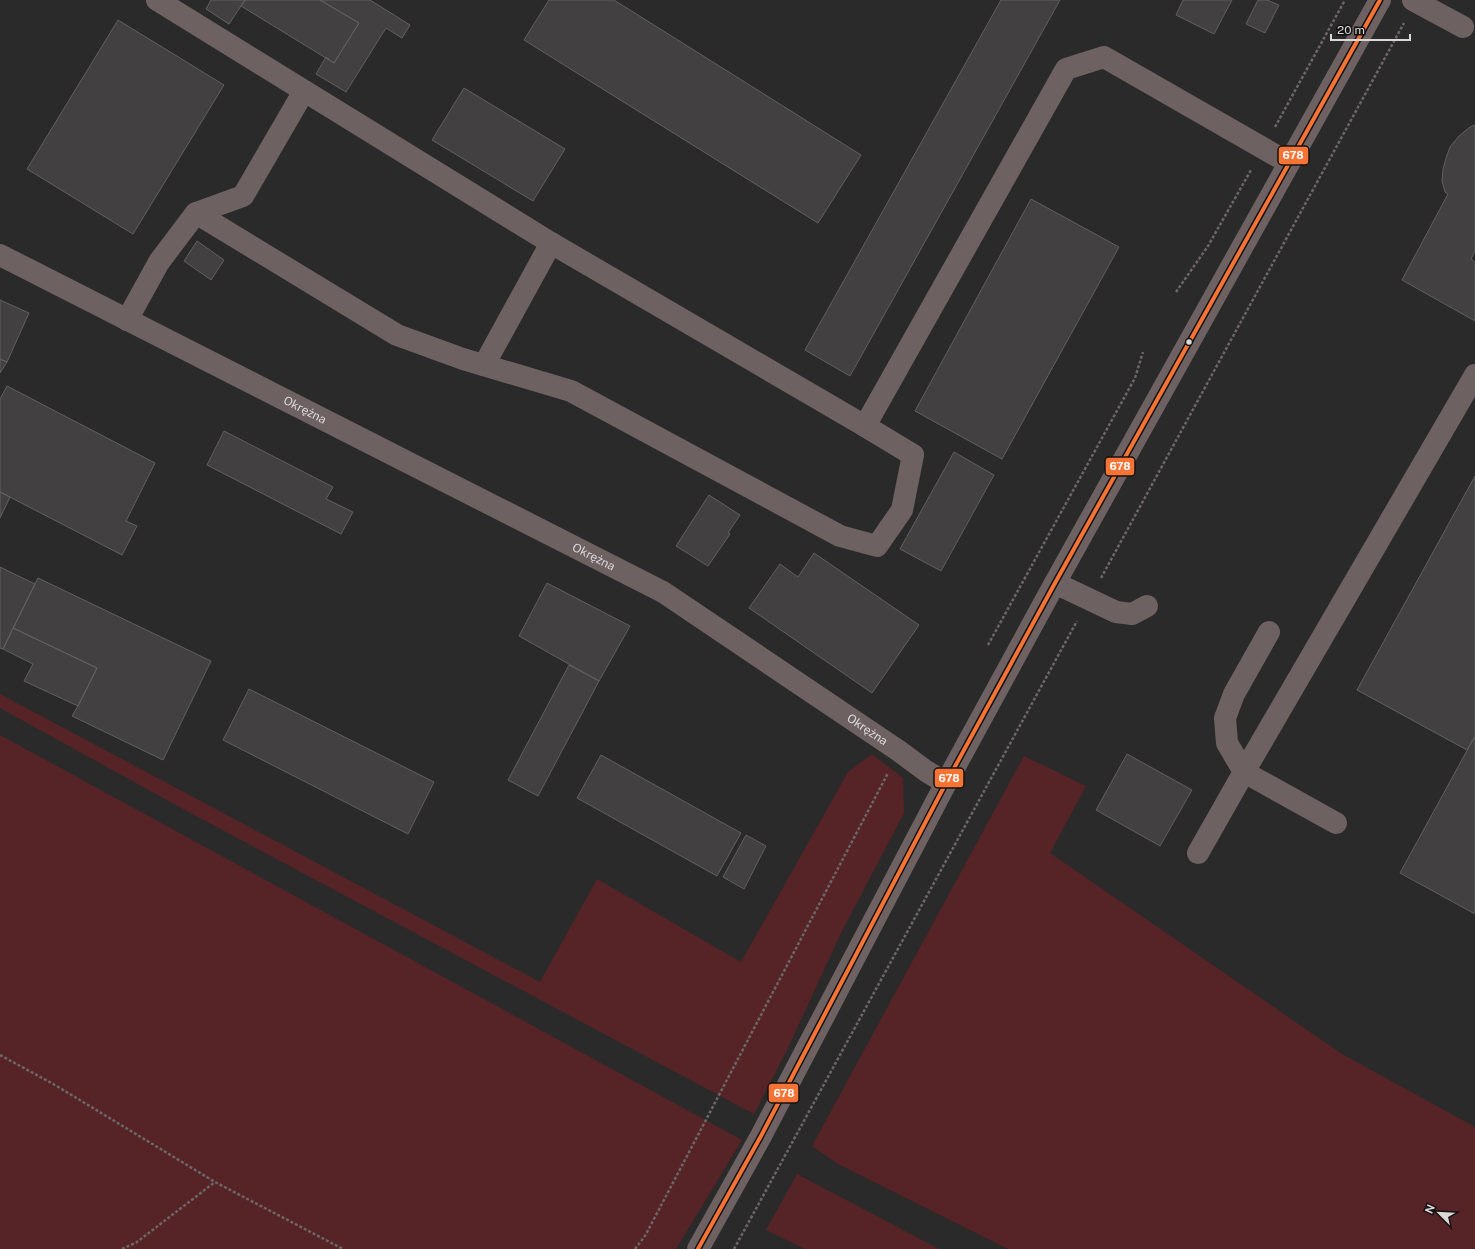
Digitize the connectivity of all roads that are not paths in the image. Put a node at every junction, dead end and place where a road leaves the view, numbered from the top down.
1 (157, 0) edge
2 (1380, 0) edge
3 (1414, 1) edge
4 (1463, 27) dead end
5 (304, 92) junction
6 (1289, 164) junction
7 (196, 213) junction
8 (551, 243) junction
9 (0, 255) edge
10 (128, 320) junction
11 (484, 365) junction
12 (1475, 375) edge
13 (865, 426) junction
14 (1055, 583) junction
15 (1148, 606) dead end
16 (1269, 632) dead end
17 (1244, 772) junction
18 (946, 783) junction
19 (1336, 823) dead end
20 (1198, 853) dead end
21 (698, 1249) edge

1 - 5 street
2 - 6 street
3 - 4 street
5 - 7 street
5 - 8 street
6 - 13 street
6 - 14 street
7 - 10 street
7 - 11 street
8 - 11 street
8 - 13 street
9 - 10 street, Okrężna
10 - 18 street, Okrężna
11 - 13 street
12 - 17 street
14 - 15 street
14 - 18 street
16 - 17 street
17 - 19 street
17 - 20 street
18 - 21 street

